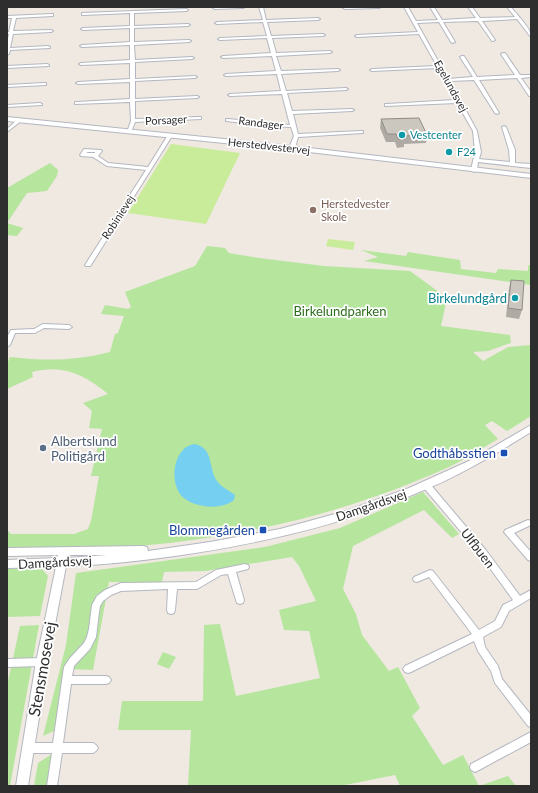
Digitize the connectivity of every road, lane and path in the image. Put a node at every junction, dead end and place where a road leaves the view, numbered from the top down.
1 (243, 7) edge
2 (261, 7) edge
3 (379, 7) edge
4 (406, 7) edge
5 (432, 7) edge
6 (470, 7) edge
7 (509, 7) edge
8 (215, 8) dead end
9 (345, 8) dead end
10 (186, 10) dead end
11 (132, 12) junction
12 (83, 14) dead end
13 (52, 15) dead end
14 (7, 17) edge
15 (14, 17) junction
16 (518, 18) junction
17 (318, 19) dead end
18 (479, 19) junction
19 (265, 21) junction
20 (440, 21) junction
21 (415, 22) junction
22 (217, 23) dead end
23 (188, 25) dead end
24 (132, 27) junction
25 (84, 29) dead end
26 (51, 31) dead end
27 (9, 32) edge
28 (421, 33) junction
29 (323, 35) dead end
30 (531, 35) edge
31 (357, 36) dead end
32 (269, 37) junction
33 (220, 40) dead end
34 (493, 40) dead end
35 (189, 41) dead end
36 (453, 42) dead end
37 (132, 44) junction
38 (82, 46) dead end
39 (48, 47) dead end
40 (7, 51) edge
41 (330, 52) dead end
42 (503, 54) dead end
43 (274, 55) junction
44 (223, 57) dead end
45 (462, 57) dead end
46 (192, 58) dead end
47 (132, 61) junction
48 (81, 64) dead end
49 (47, 65) dead end
50 (7, 67) edge
51 (440, 67) junction
52 (338, 70) dead end
53 (372, 70) dead end
54 (279, 73) junction
55 (226, 75) dead end
56 (518, 76) junction
57 (531, 76) edge
58 (195, 77) dead end
59 (476, 78) junction
60 (132, 80) junction
61 (447, 80) junction
62 (78, 83) dead end
63 (44, 84) dead end
64 (7, 86) edge
65 (346, 89) dead end
66 (284, 92) junction
67 (230, 95) dead end
68 (531, 95) edge
69 (197, 97) dead end
70 (132, 100) junction
71 (459, 101) junction
72 (77, 103) dead end
73 (40, 104) dead end
74 (387, 105) dead end
75 (7, 106) edge
76 (352, 110) dead end
77 (290, 113) junction
78 (497, 113) dead end
79 (199, 118) dead end
80 (7, 120) edge
81 (228, 120) dead end
82 (19, 121) junction
83 (133, 121) junction
84 (294, 126) junction
85 (504, 128) dead end
86 (7, 131) edge
87 (129, 132) junction
88 (361, 132) dead end
89 (170, 136) junction
90 (296, 136) junction
91 (292, 148) junction
92 (94, 155) dead end
93 (477, 160) junction
94 (513, 164) junction
95 (531, 166) edge
96 (149, 169) junction
97 (474, 170) junction
98 (531, 176) edge
99 (88, 265) dead end
100 (69, 327) dead end
101 (7, 345) edge
102 (531, 428) edge
103 (426, 486) junction
104 (528, 523) dead end
105 (7, 552) edge
106 (63, 558) junction
107 (531, 558) edge
108 (7, 564) edge
109 (245, 567) dead end
110 (231, 570) junction
111 (417, 579) dead end
112 (173, 586) junction
113 (531, 594) edge
114 (240, 600) dead end
115 (518, 600) junction
116 (171, 610) dead end
117 (478, 635) junction
118 (42, 662) junction
119 (7, 663) edge
120 (408, 669) dead end
121 (67, 680) junction
122 (106, 680) dead end
123 (531, 723) edge
124 (531, 737) edge
125 (28, 748) junction
126 (58, 748) junction
127 (93, 748) dead end
128 (475, 767) dead end
129 (22, 786) edge
130 (52, 786) edge

1 - 8 street
2 - 19 street, Randager
3 - 9 street
4 - 21 street, Egelundsvej
5 - 20 street
6 - 18 street
7 - 16 street
10 - 11 street
11 - 12 street
11 - 24 street, Porsager
13 - 15 street
14 - 15 street
15 - 27 street
16 - 18 street
16 - 30 street
17 - 19 street
18 - 20 street
18 - 34 street
19 - 22 street
19 - 32 street, Randager
20 - 21 street
20 - 36 street
21 - 28 street, Egelundsvej
23 - 24 street
24 - 25 street
24 - 37 street, Porsager
26 - 27 street
27 - 40 street
28 - 31 street
28 - 51 street, Egelundsvej
29 - 32 street
32 - 33 street
32 - 43 street, Randager
35 - 37 street
37 - 38 street
37 - 47 street, Porsager
39 - 40 street
41 - 43 street
42 - 56 street
43 - 44 street
43 - 54 street, Randager
45 - 59 street
46 - 47 street
47 - 48 street
47 - 60 street, Porsager
49 - 50 street
51 - 53 street
51 - 61 street, Egelundsvej
52 - 54 street
54 - 55 street
54 - 66 street, Randager
56 - 57 street
56 - 59 street
56 - 68 street
58 - 60 street
59 - 61 street
59 - 78 street
60 - 62 street
60 - 70 street, Porsager
61 - 71 street, Egelundsvej
63 - 64 street
65 - 66 street, Randager
66 - 67 street, Randager
66 - 77 street, Randager
69 - 70 street, Porsager
70 - 72 street, Porsager
70 - 83 street, Porsager
71 - 74 street
71 - 93 street, Egelundsvej
73 - 75 street
76 - 77 street, Randager
77 - 84 street, Randager
79 - 83 street, Porsager
80 - 82 street, Herstedvestervej
81 - 84 street, Randager
82 - 86 street
82 - 87 street, Herstedvestervej
83 - 87 street, Porsager
84 - 90 street, Randager
85 - 94 street
87 - 89 street, Herstedvestervej
88 - 90 street, Randager
89 - 91 street, Herstedvestervej
89 - 96 street, Robinievej
90 - 91 street, Randager
91 - 97 street, Herstedvestervej
92 - 96 street
93 - 94 street
93 - 97 street, Egelundsvej
94 - 95 street
96 - 99 street, Robinievej
97 - 98 street, Herstedvestervej
100 - 101 street
102 - 103 street, Damgårdsvej
103 - 106 street, Damgårdsvej
103 - 115 street, Ulfbuen
104 - 107 street
105 - 106 street, Damgårdsvej
106 - 108 street, Damgårdsvej
106 - 118 street, Stensmosevej
109 - 110 street
110 - 112 street
110 - 114 street
111 - 117 street
112 - 116 street
112 - 121 street
113 - 115 street
115 - 117 street
117 - 120 street
117 - 123 street
118 - 119 street
118 - 125 street, Stensmosevej
121 - 122 street
121 - 126 street
124 - 128 street
125 - 126 street
125 - 129 street, Stensmosevej
126 - 127 street
126 - 130 street

